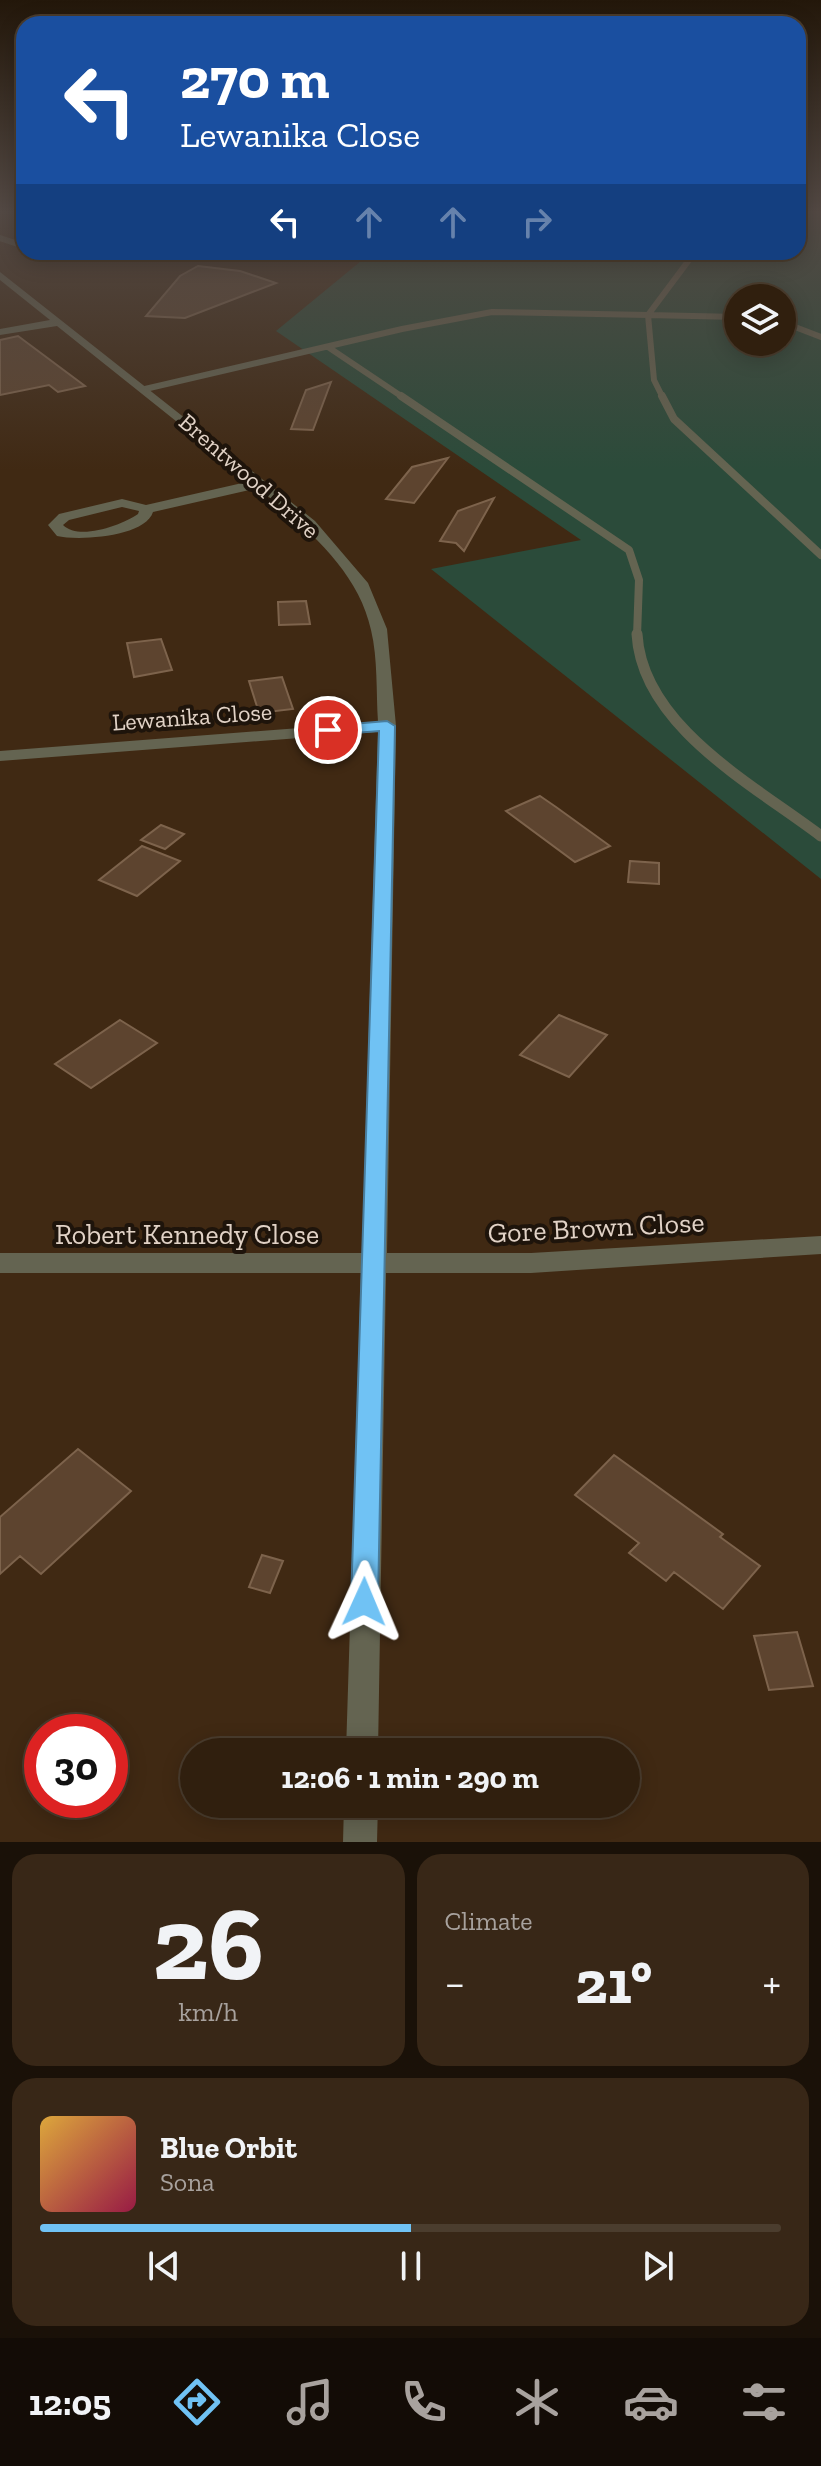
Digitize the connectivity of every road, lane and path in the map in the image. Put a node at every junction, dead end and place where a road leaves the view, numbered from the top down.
1 (29, 298) edge
2 (661, 298) edge
3 (648, 315) junction
4 (724, 317) edge
5 (60, 322) junction
6 (796, 327) edge
7 (0, 332) edge
8 (821, 337) edge
9 (328, 347) junction
10 (145, 389) junction
11 (261, 483) junction
12 (146, 509) junction
13 (821, 555) edge
14 (387, 726) junction
15 (0, 756) edge
16 (821, 836) edge
17 (821, 1245) edge
18 (0, 1263) edge
19 (374, 1265) junction
20 (362, 1738) edge
21 (361, 1818) edge
22 (360, 1842) edge

1 - 5 street, Brentwood Drive
2 - 3 lane
3 - 4 lane
3 - 9 lane
3 - 13 lane
5 - 7 street
5 - 10 street, Brentwood Drive
6 - 8 lane
9 - 10 lane
9 - 16 lane
10 - 11 street, Brentwood Drive
11 - 12 street
11 - 14 street, Brentwood Drive
12 - 12 street
14 - 15 street, Lewanika Close
14 - 19 street, Brentwood Drive
17 - 19 street, Gore Brown Close
18 - 19 street, Robert Kennedy Close
19 - 20 street, Brentwood Drive
21 - 22 street

